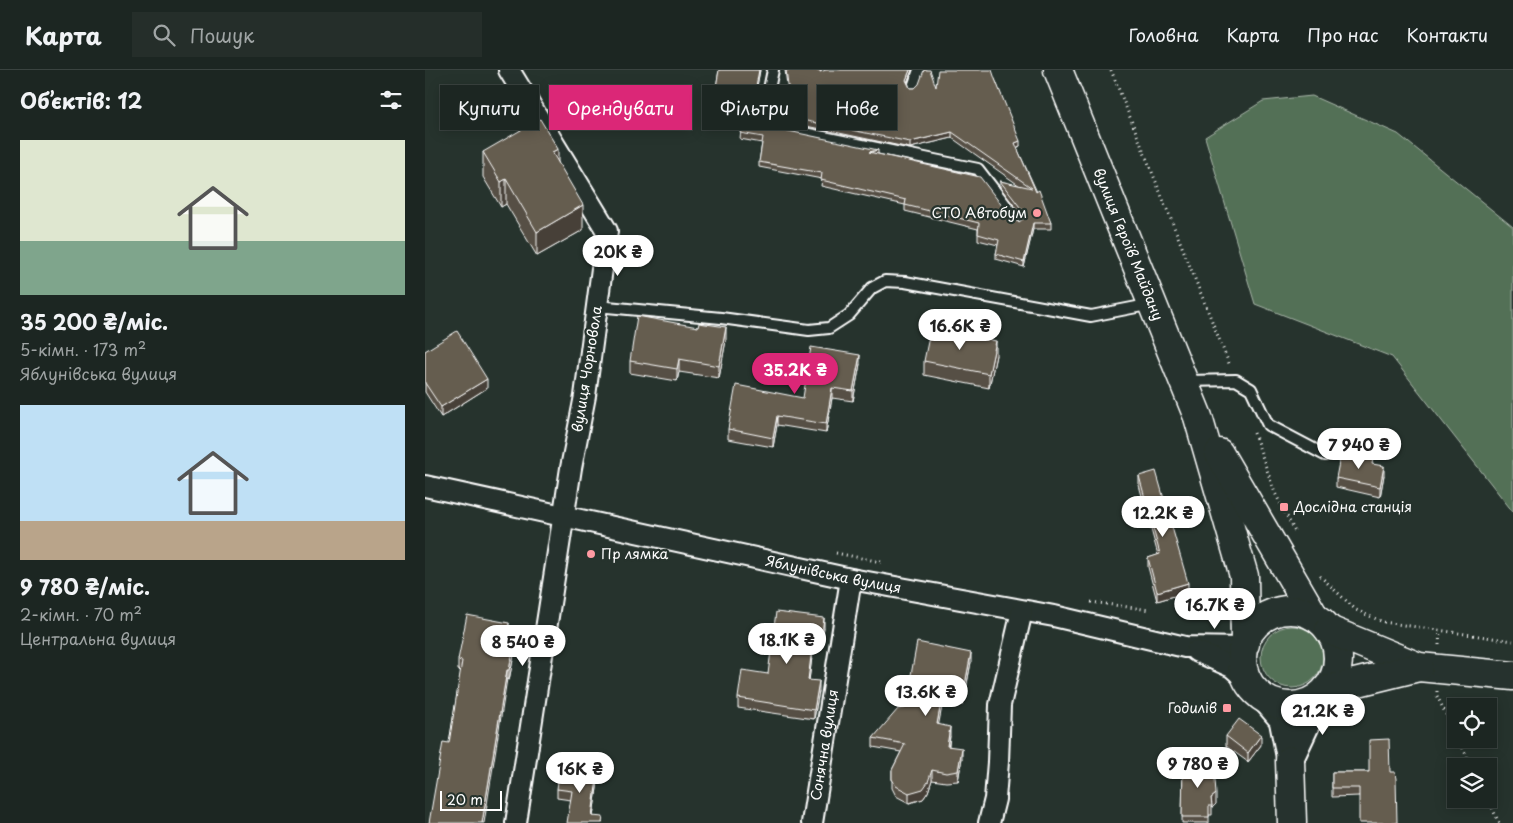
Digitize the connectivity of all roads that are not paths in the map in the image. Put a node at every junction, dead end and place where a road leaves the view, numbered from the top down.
1 (509, 70) edge
2 (773, 70) edge
3 (919, 70) edge
4 (1058, 70) edge
5 (913, 87) edge
6 (1019, 221) edge
7 (1153, 304) junction
8 (597, 306) junction
9 (1185, 381) junction
10 (1198, 417) junction
11 (1325, 455) dead end
12 (425, 486) edge
13 (564, 516) junction
14 (851, 579) junction
15 (1022, 610) junction
16 (1321, 623) junction
17 (1244, 646) junction
18 (1185, 647) junction
19 (1419, 667) junction
20 (1513, 676) edge
21 (1257, 690) junction
22 (1323, 693) junction
23 (1290, 760) junction
24 (516, 823) edge
25 (812, 823) edge
26 (989, 823) edge
27 (1292, 823) edge

1 - 8 street, вулиця Чорновола
2 - 6 lane
3 - 5 lane
4 - 7 main road, вулиця Героїв Майдану
7 - 8 lane
7 - 9 main road, вулиця Героїв Майдану
8 - 13 street, вулиця Чорновола
9 - 10 main road, вулиця Героїв Майдану
9 - 11 lane
10 - 16 main road
10 - 17 main road
12 - 13 street, Яблунівська вулиця
13 - 14 street, Яблунівська вулиця
13 - 24 street, вулиця Чорновола
14 - 15 street, Яблунівська вулиця
14 - 25 street, Сонячна вулиця
15 - 18 street, Яблунівська вулиця
15 - 26 street
16 - 17 main road
16 - 19 main road
16 - 22 main road
17 - 18 street, Яблунівська вулиця
17 - 21 main road
18 - 21 street
19 - 20 main road
19 - 22 main road
21 - 22 main road
21 - 23 street
22 - 23 street
23 - 27 main road

